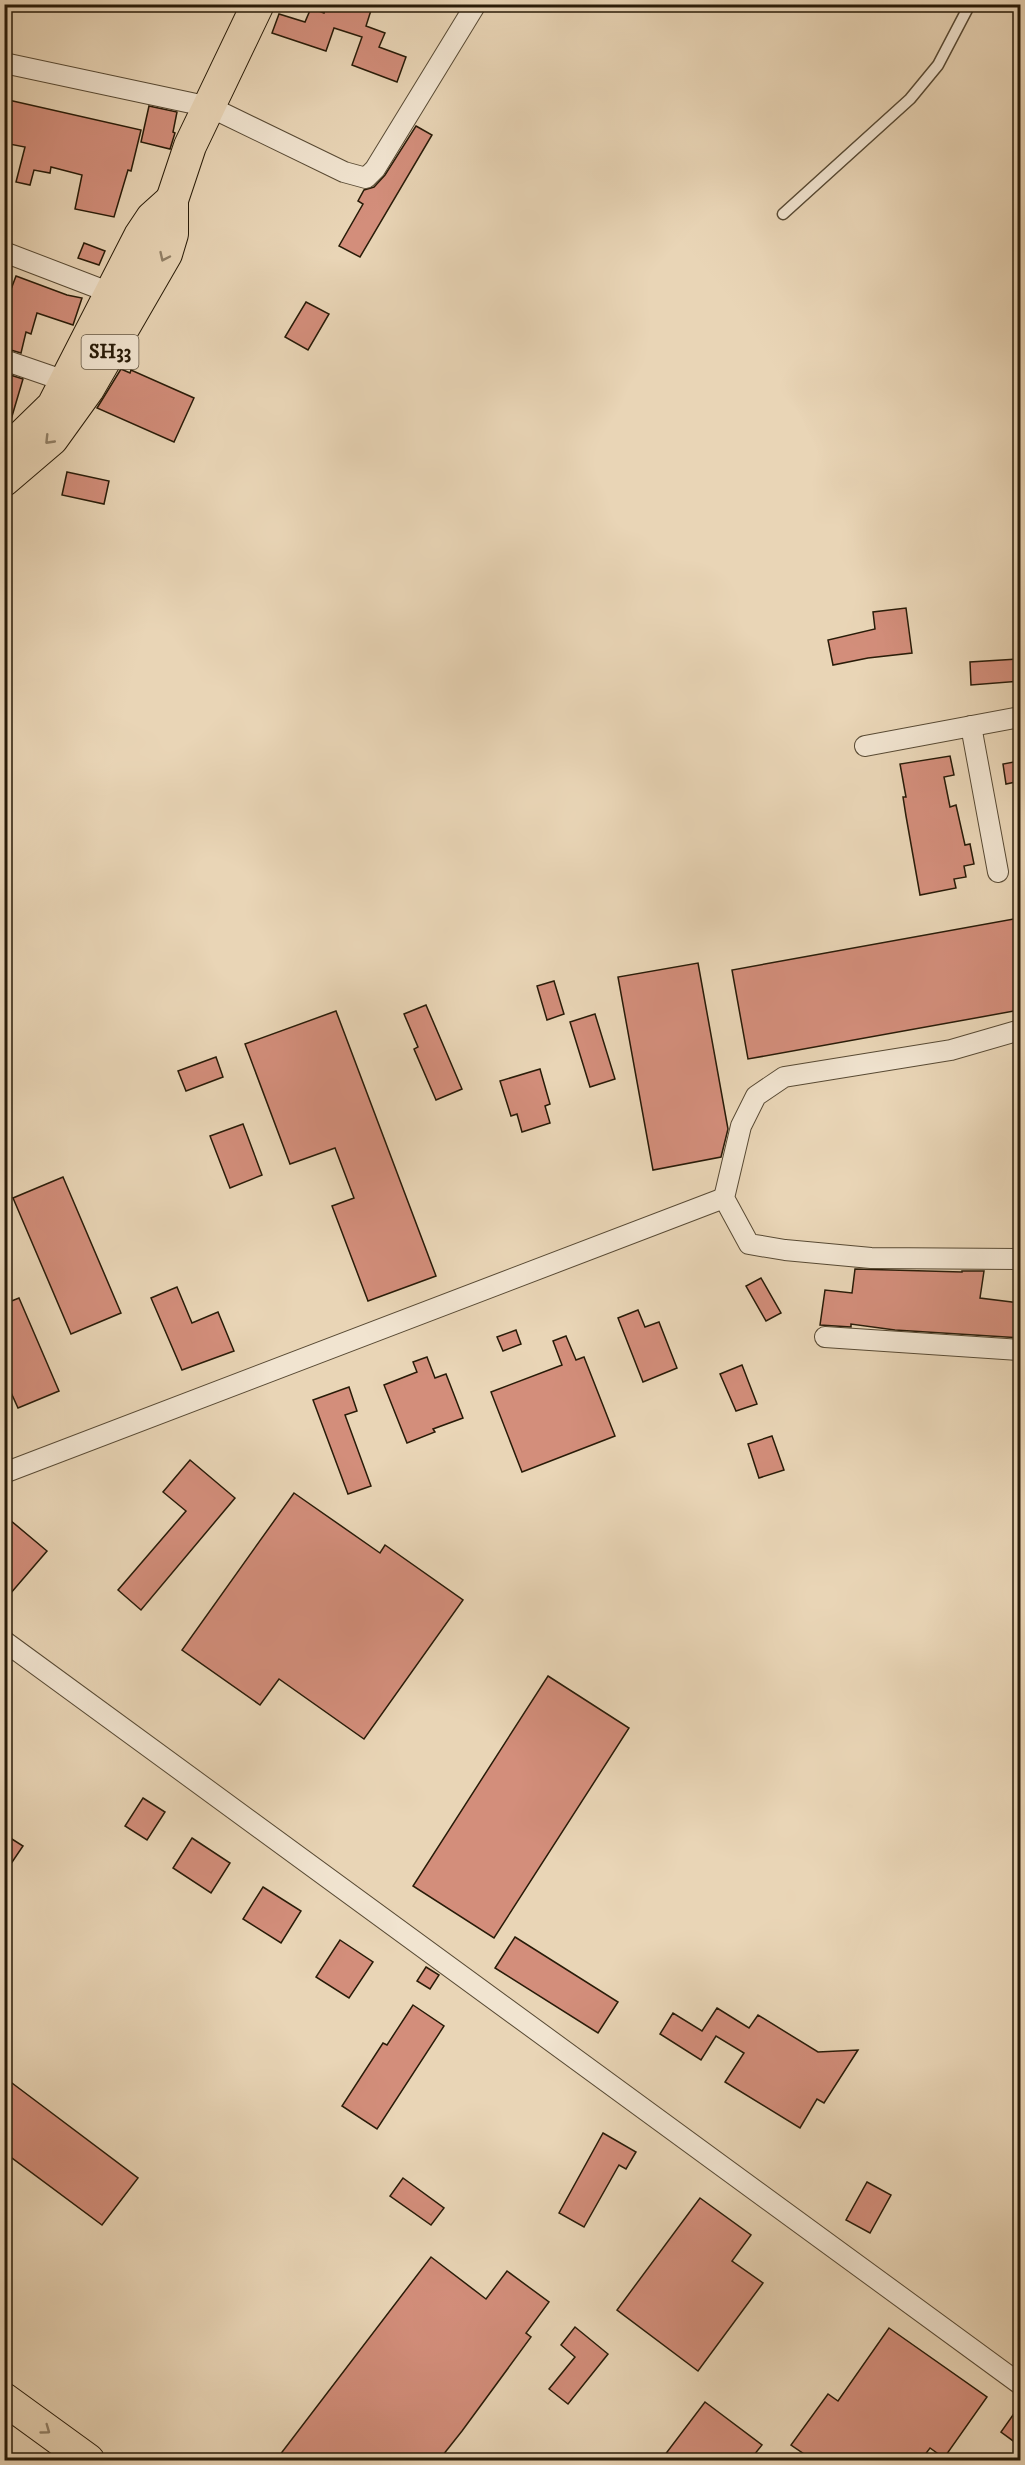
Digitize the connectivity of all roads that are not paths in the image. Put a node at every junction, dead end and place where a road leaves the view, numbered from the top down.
1 (258, 4) edge
2 (476, 4) edge
3 (970, 4) edge
4 (4, 63) edge
5 (210, 107) junction
6 (172, 200) junction
7 (783, 214) dead end
8 (4, 252) edge
9 (111, 293) junction
10 (4, 360) edge
11 (65, 381) junction
12 (4, 450) edge
13 (4, 480) edge
14 (1020, 717) edge
15 (971, 726) junction
16 (865, 746) dead end
17 (998, 872) dead end
18 (1020, 1030) edge
19 (724, 1198) junction
20 (1020, 1259) edge
21 (825, 1337) dead end
22 (1020, 1350) edge
23 (4, 1473) edge
24 (4, 1641) edge
25 (1020, 2385) edge
26 (4, 2399) edge
27 (88, 2460) edge

1 - 5 main road, SH33
2 - 5 street
3 - 7 lane
4 - 5 street
5 - 6 main road, SH33
6 - 9 main road, SH33
6 -> 13 main road, SH33
8 - 9 street
9 - 11 main road, SH33
10 - 11 street
11 - 12 main road, SH33
14 - 15 street
15 - 16 street
15 - 17 street
18 - 19 street
19 - 20 street
19 - 23 street
21 - 22 street
24 - 25 street
26 -> 27 main road

